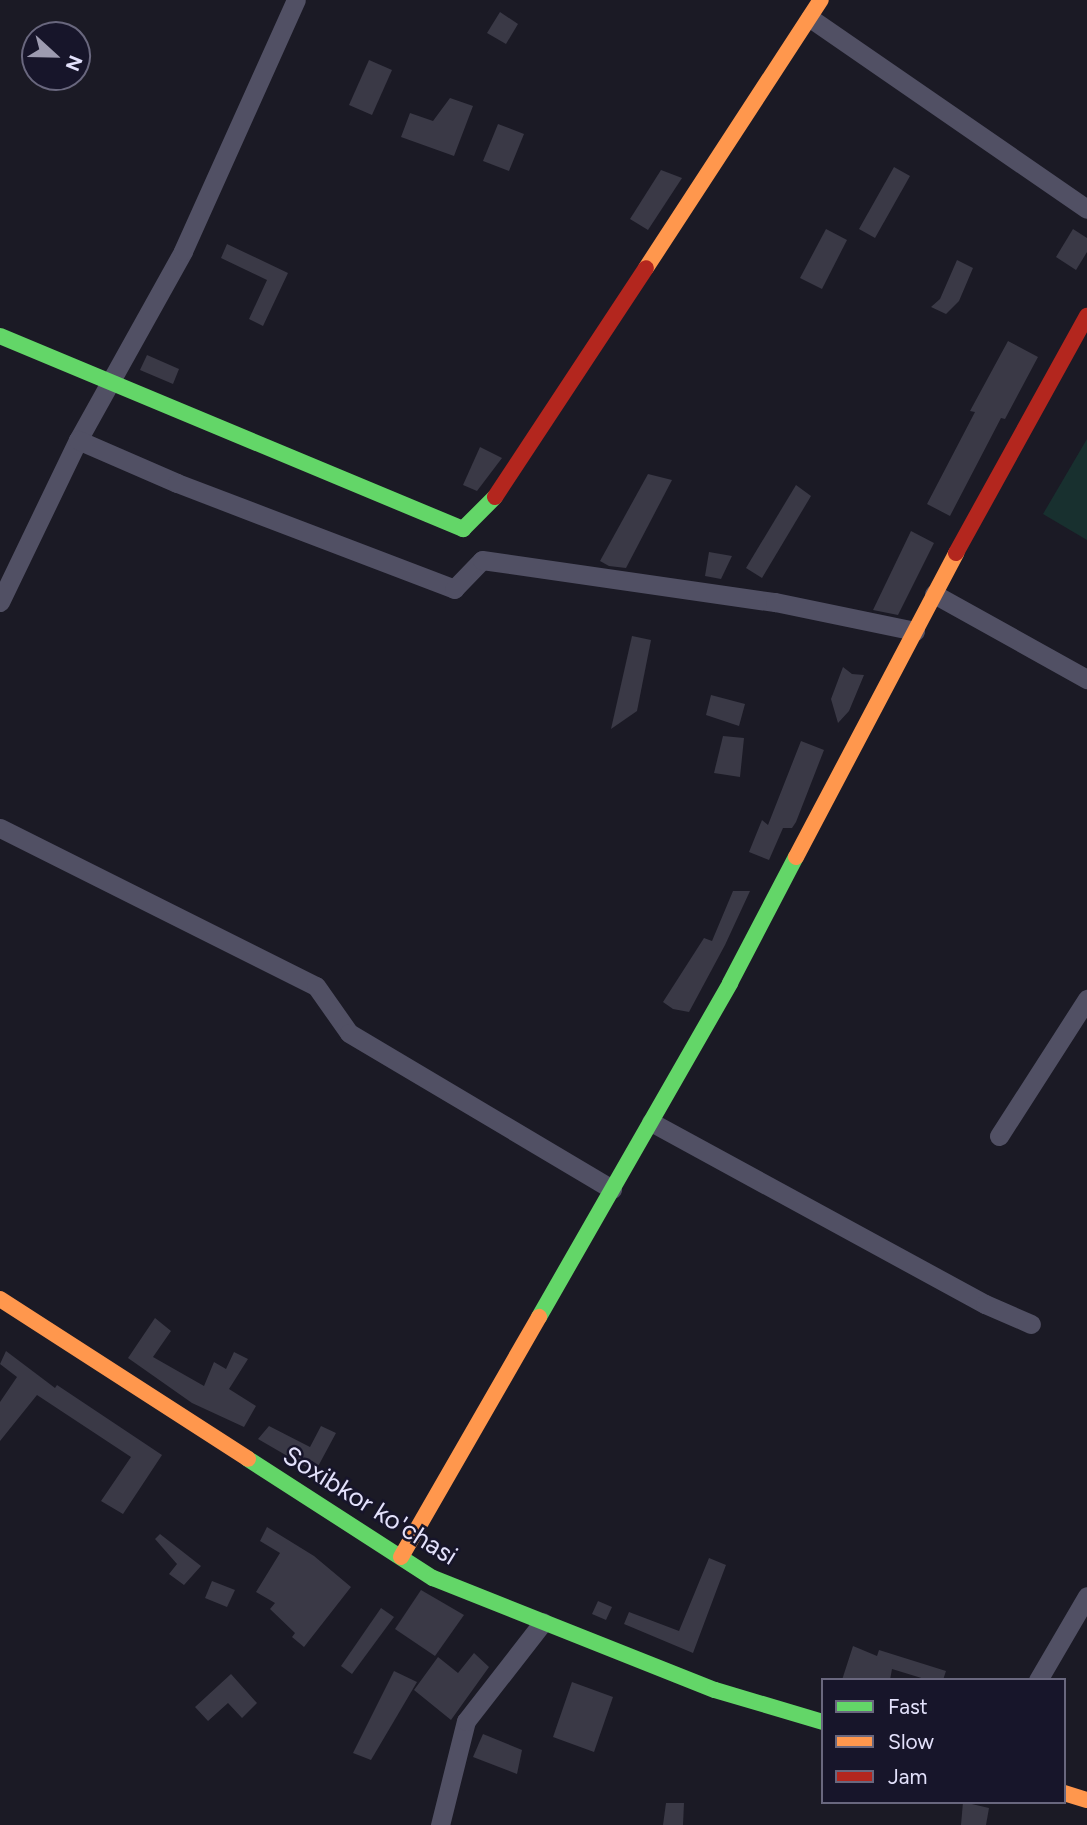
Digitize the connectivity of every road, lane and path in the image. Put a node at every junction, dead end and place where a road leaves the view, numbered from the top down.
1 (296, 0) edge
2 (821, 0) edge
3 (810, 18) junction
4 (1087, 209) edge
5 (1087, 316) edge
6 (0, 336) edge
7 (110, 383) junction
8 (78, 440) junction
9 (934, 594) junction
10 (0, 602) edge
11 (915, 631) junction
12 (1087, 679) edge
13 (0, 828) edge
14 (1087, 999) edge
15 (651, 1122) junction
16 (999, 1136) dead end
17 (612, 1189) junction
18 (0, 1299) edge
19 (1031, 1324) dead end
20 (401, 1557) junction
21 (1087, 1596) edge
22 (543, 1622) junction
23 (1039, 1678) edge
24 (821, 1721) edge
25 (1066, 1794) edge
26 (1087, 1800) edge
27 (440, 1825) edge

1 - 7 street
2 - 3 street
3 - 4 street
3 - 7 street
5 - 9 street
6 - 7 street
7 - 8 street
8 - 10 street
8 - 11 street
9 - 11 street
9 - 12 street
11 - 15 street
13 - 17 street
14 - 16 street
15 - 17 street
15 - 19 street
17 - 20 street
18 - 20 street, Soxibkor ko'chasi
20 - 22 street, Soxibkor ko'chasi
21 - 23 street
22 - 24 street, Soxibkor ko'chasi
22 - 27 street
25 - 26 street

